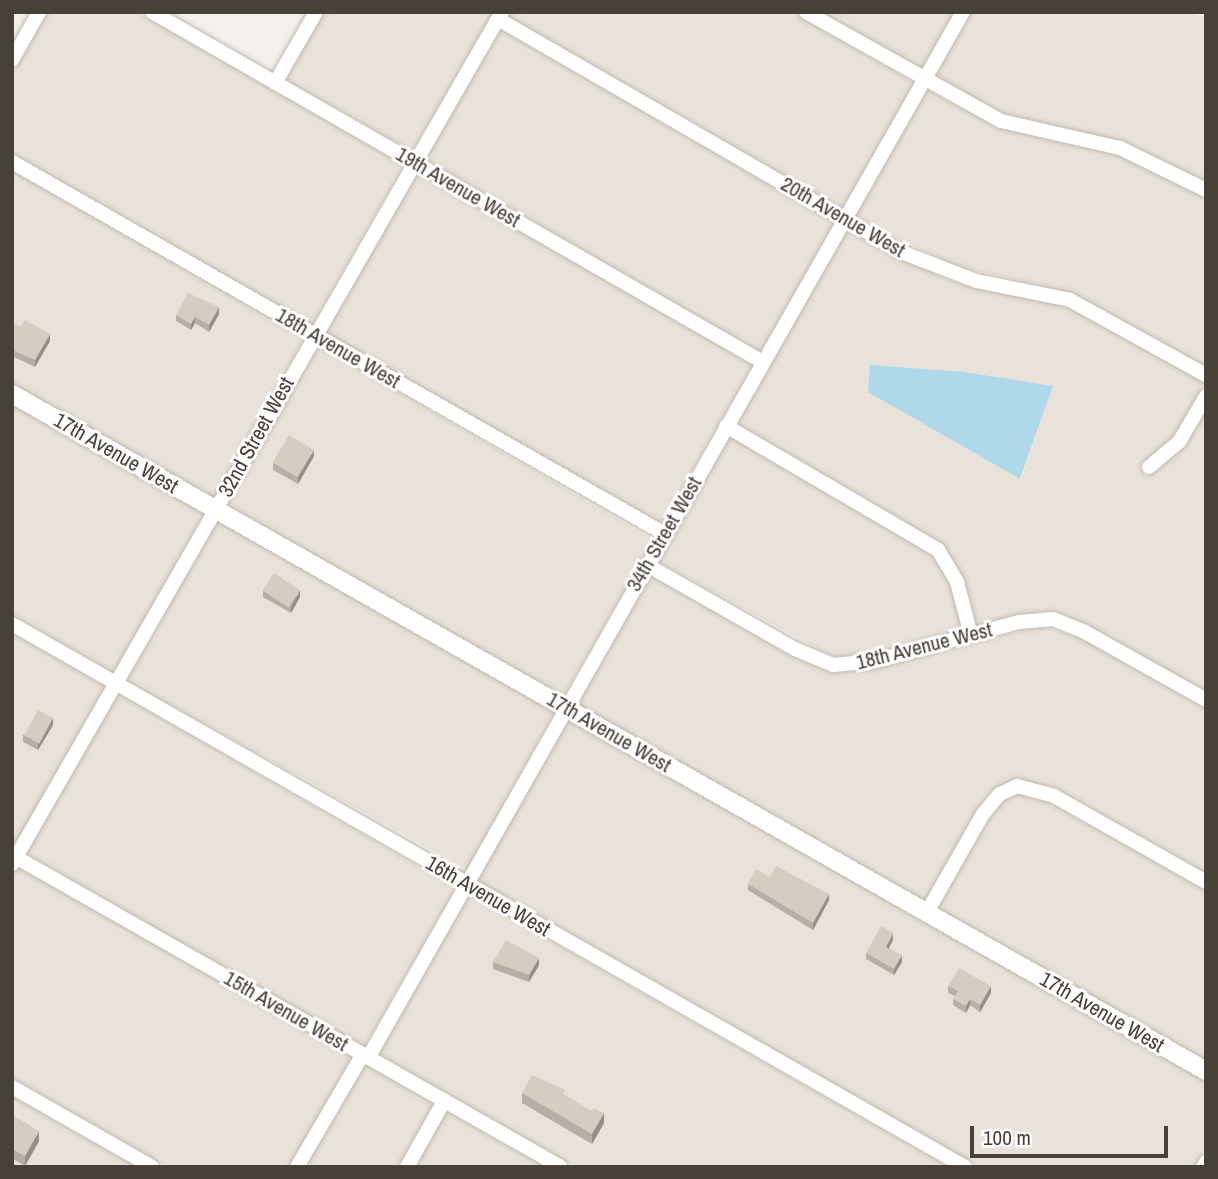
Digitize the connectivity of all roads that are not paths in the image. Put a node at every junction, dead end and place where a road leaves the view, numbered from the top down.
1 (39, 12) edge
2 (152, 12) edge
3 (316, 12) edge
4 (807, 12) edge
5 (963, 12) edge
6 (500, 15) edge
7 (12, 60) edge
8 (925, 80) junction
9 (275, 83) junction
10 (414, 161) junction
11 (12, 162) edge
12 (1206, 190) edge
13 (845, 219) junction
14 (314, 335) junction
15 (763, 362) junction
16 (1206, 375) edge
17 (12, 394) edge
18 (1206, 396) edge
19 (726, 426) junction
20 (1149, 467) dead end
21 (215, 509) junction
22 (665, 534) junction
23 (647, 565) junction
24 (12, 624) edge
25 (971, 635) junction
26 (116, 683) junction
27 (1206, 700) edge
28 (566, 707) junction
29 (13, 859) edge
30 (1206, 882) edge
31 (466, 884) junction
32 (927, 912) junction
33 (365, 1056) junction
34 (1206, 1071) edge
35 (12, 1087) edge
36 (444, 1101) junction
37 (1206, 1162) edge
38 (152, 1167) edge
39 (297, 1167) edge
40 (407, 1167) edge
41 (561, 1167) edge
42 (965, 1167) edge
43 (1203, 1167) edge

1 - 7 street
2 - 9 street, 19th Avenue West
3 - 9 street
4 - 8 street
5 - 8 street, 34th Street West
6 - 10 street, 32nd Street West
6 - 13 street, 20th Avenue West
8 - 12 street
8 - 13 street, 34th Street West
9 - 10 street, 19th Avenue West
10 - 14 street, 32nd Street West
10 - 15 street, 19th Avenue West
11 - 14 street, 18th Avenue West
13 - 15 street, 34th Street West
13 - 16 street, 20th Avenue West
14 - 21 street, 32nd Street West
14 - 22 street, 18th Avenue West
15 - 19 street, 34th Street West
17 - 21 street, 17th Avenue West
18 - 20 street
19 - 22 street, 34th Street West
19 - 25 street
21 - 26 street, 32nd Street West
21 - 28 street, 17th Avenue West
22 - 23 street, 34th Street West
23 - 25 street, 18th Avenue West
23 - 28 street, 34th Street West
24 - 26 street, 16th Avenue West
25 - 27 street, 18th Avenue West
26 - 29 street, 32nd Street West
26 - 31 street, 16th Avenue West
28 - 31 street, 34th Street West
28 - 32 street, 17th Avenue West
29 - 33 street, 15th Avenue West
30 - 32 street
31 - 33 street, 34th Street West
31 - 42 street, 16th Avenue West
32 - 34 street, 17th Avenue West
33 - 36 street, 15th Avenue West
33 - 39 street, 34th Street West
35 - 38 street
36 - 40 street
36 - 41 street, 15th Avenue West
37 - 43 street

